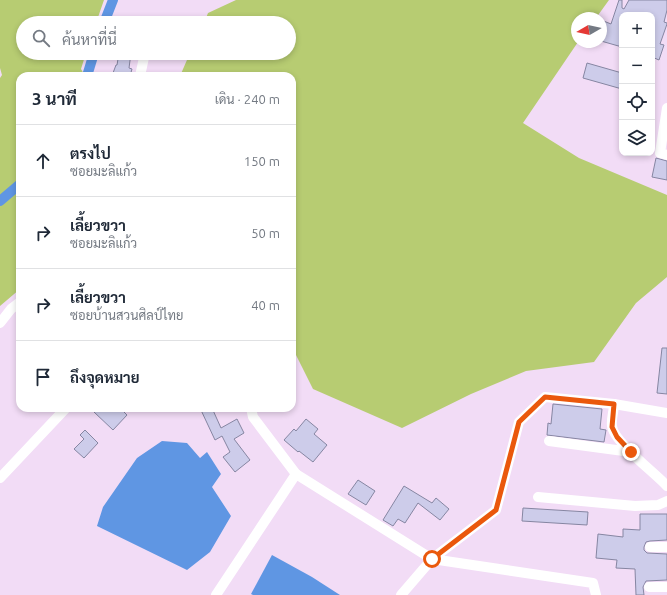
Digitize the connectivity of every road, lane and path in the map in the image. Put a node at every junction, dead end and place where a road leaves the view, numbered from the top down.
1 (143, 60) edge
2 (141, 72) edge
3 (667, 108) edge
4 (667, 155) edge
5 (16, 306) edge
6 (0, 323) edge
7 (614, 404) junction
8 (62, 412) edge
9 (252, 412) edge
10 (667, 413) edge
11 (549, 441) dead end
12 (631, 452) junction
13 (296, 474) junction
14 (0, 478) edge
15 (667, 486) edge
16 (538, 497) dead end
17 (667, 501) edge
18 (667, 547) edge
19 (650, 548) dead end
20 (432, 559) junction
21 (649, 587) dead end
22 (667, 587) edge
23 (216, 595) edge
24 (401, 595) edge
25 (596, 595) edge

1 - 2 street
3 - 4 street
5 - 6 street
7 - 10 street
7 - 12 street
7 - 20 street
8 - 14 street
9 - 13 street
11 - 12 street
12 - 15 street
13 - 20 street
13 - 23 street
16 - 17 street
18 - 19 street
20 - 24 street
20 - 25 street
21 - 22 street

